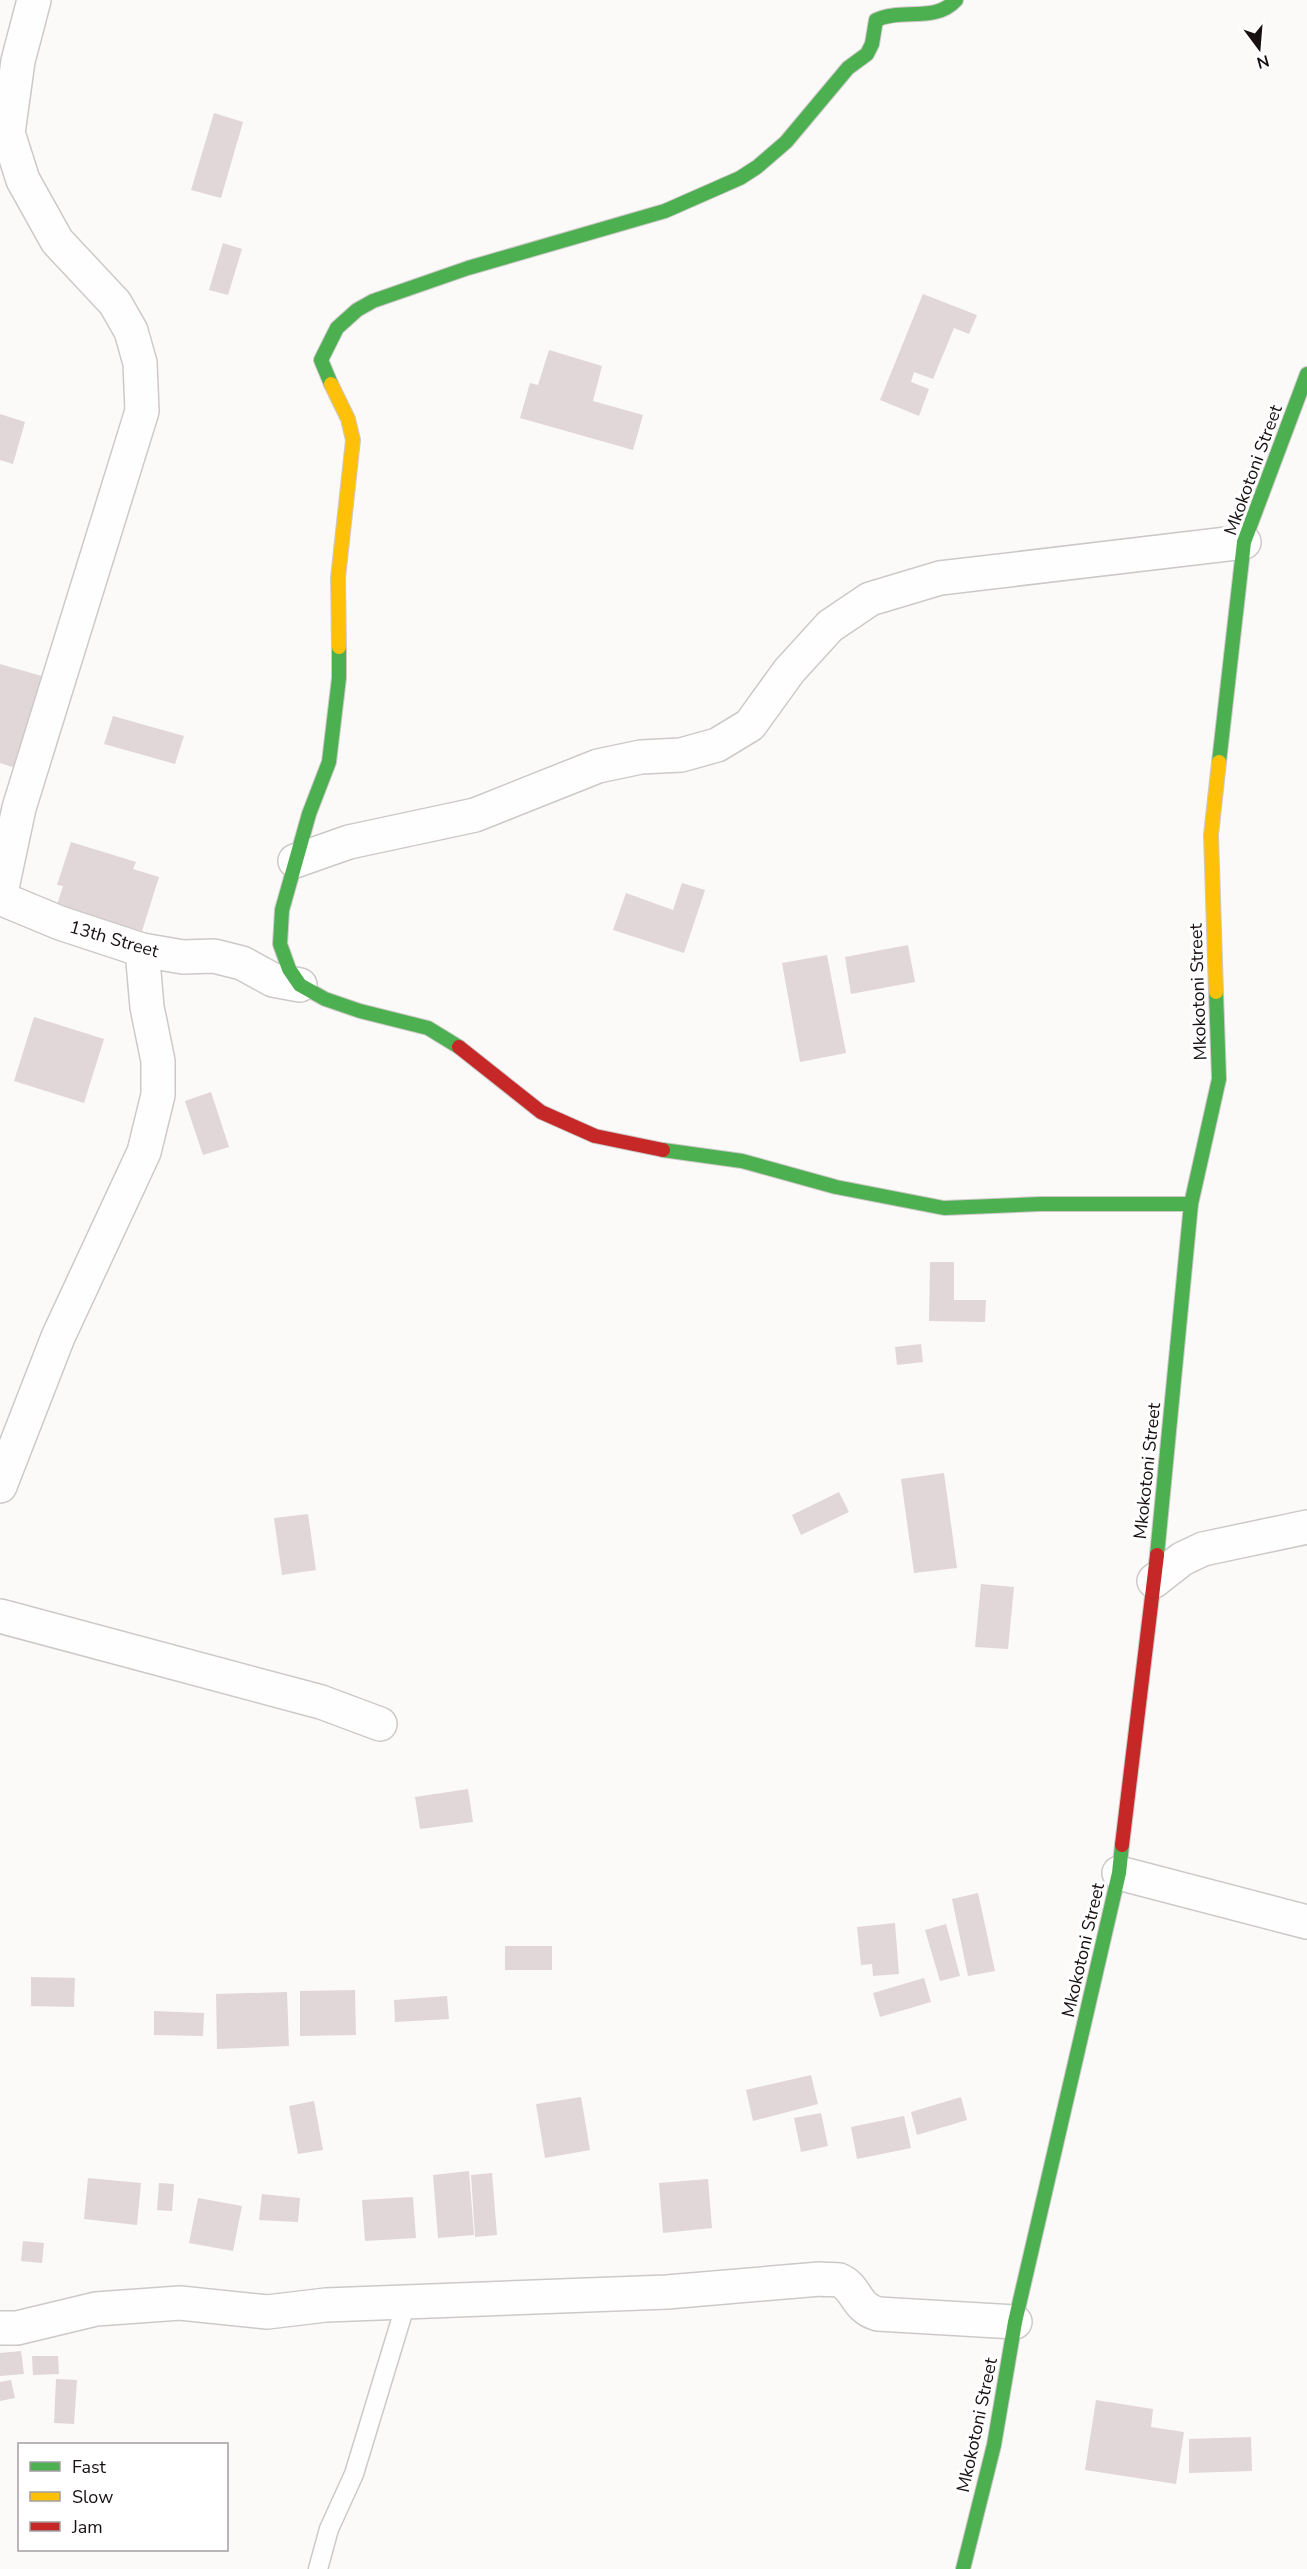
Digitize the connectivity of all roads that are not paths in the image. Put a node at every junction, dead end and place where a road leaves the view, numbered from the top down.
1 (34, 0) edge
2 (956, 0) edge
3 (1307, 374) edge
4 (1244, 542) junction
5 (295, 861) junction
6 (0, 897) edge
7 (142, 950) junction
8 (300, 986) junction
9 (1191, 1204) junction
10 (0, 1486) edge
11 (1307, 1527) edge
12 (1154, 1581) junction
13 (0, 1616) edge
14 (380, 1724) dead end
15 (1119, 1873) junction
16 (1307, 1922) edge
17 (406, 2303) junction
18 (1015, 2322) junction
19 (0, 2328) edge
20 (318, 2569) edge
21 (963, 2569) edge

1 - 6 street
2 - 5 street
3 - 4 street, Mkokotoni Street
4 - 5 street
4 - 9 street, Mkokotoni Street
5 - 8 street
6 - 7 street, 13th Street
7 - 8 street, 13th Street
7 - 10 street
8 - 9 street
9 - 12 street, Mkokotoni Street
11 - 12 street
12 - 15 street, Mkokotoni Street
13 - 14 street
15 - 16 street
15 - 18 street, Mkokotoni Street
17 - 18 street
17 - 19 street
17 - 20 lane
18 - 21 street, Mkokotoni Street

